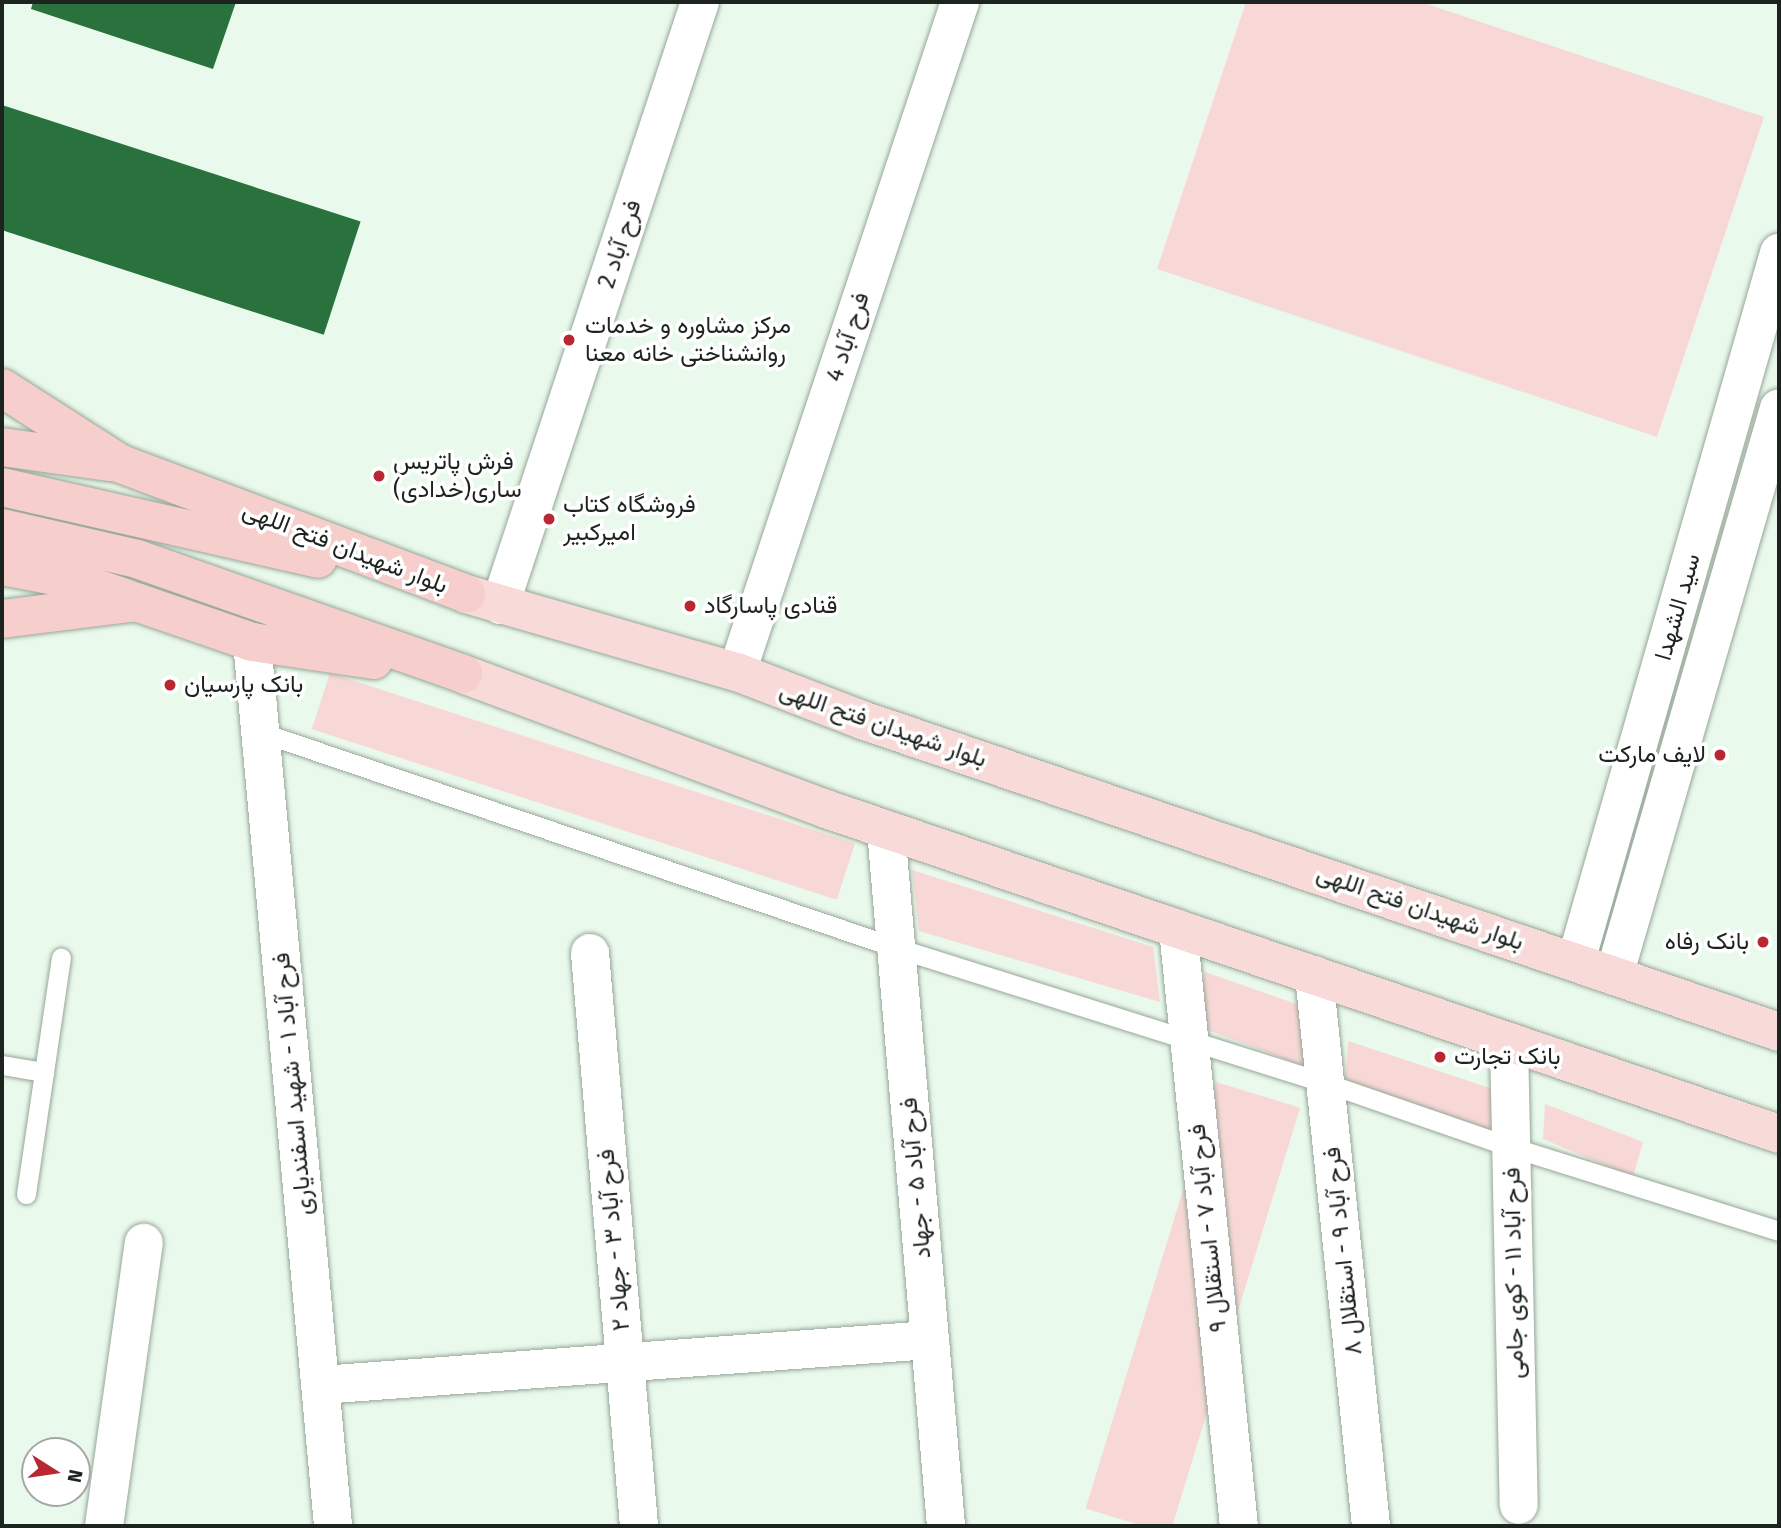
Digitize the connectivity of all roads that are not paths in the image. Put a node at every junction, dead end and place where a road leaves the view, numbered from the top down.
1 (700, 2) edge
2 (960, 2) edge
3 (1779, 253) edge
4 (2, 388) edge
5 (1779, 408) edge
6 (2, 447) edge
7 (121, 464) junction
8 (2, 487) edge
9 (2, 528) edge
10 (2, 566) edge
11 (483, 600) junction
12 (136, 602) junction
13 (2, 619) edge
14 (252, 642) junction
15 (737, 673) junction
16 (463, 674) junction
17 (260, 732) junction
18 (886, 830) junction
19 (1599, 882) junction
20 (1638, 892) junction
21 (1178, 929) junction
22 (897, 948) junction
23 (590, 953) dead end
24 (61, 958) dead end
25 (1576, 961) junction
26 (1314, 975) junction
27 (1614, 976) junction
28 (1779, 1032) edge
29 (1189, 1041) junction
30 (1509, 1042) junction
31 (2, 1065) edge
32 (44, 1072) junction
33 (1326, 1083) junction
34 (1779, 1134) edge
35 (1511, 1147) junction
36 (26, 1194) dead end
37 (1779, 1231) edge
38 (144, 1243) dead end
39 (930, 1340) junction
40 (625, 1363) junction
41 (321, 1385) junction
42 (1519, 1505) dead end
43 (104, 1526) edge
44 (333, 1526) edge
45 (639, 1526) edge
46 (946, 1526) edge
47 (1239, 1526) edge
48 (1371, 1526) edge

1 - 11 street, فرح آباد 2
2 - 15 street, فرح آباد 4
3 - 19 street, سید الشهدا
4 - 7 highway, بلوار شهیدان فتح اللهی
5 - 20 street, سید الشهدا
6 - 7 highway
7 - 11 highway, بلوار شهیدان فتح اللهی
8 - 11 highway
9 - 16 highway
10 - 12 highway
11 - 15 main road, بلوار شهیدان فتح اللهی
12 - 13 highway
12 - 14 highway
14 - 16 highway
14 - 17 street, فرح آباد ۱ - شهید اسفندیاری
15 - 25 main road, بلوار شهیدان فتح اللهی
16 - 18 main road
17 - 22 lane
17 - 41 street, فرح آباد ۱ - شهید اسفندیاری
18 - 21 main road
18 - 22 street, فرح آباد ۵ - جهاد
19 - 20 street
19 - 25 street, سید الشهدا
20 - 27 street, سید الشهدا
21 - 26 main road
21 - 29 street, فرح آباد ۷ - استقلال ۹
22 - 29 lane
22 - 39 street, فرح آباد ۵ - جهاد
23 - 40 street, فرح آباد ۳ - جهاد ۲
24 - 32 lane
25 - 27 main road, بلوار شهیدان فتح اللهی
26 - 30 main road
26 - 33 street, فرح آباد ۹ - استقلال ۸
27 - 28 main road, بلوار شهیدان فتح اللهی
29 - 33 lane
29 - 47 street, فرح آباد ۷ - استقلال ۹
30 - 34 main road
30 - 35 street, فرح آباد ۱۱ - کوی جامی
31 - 32 lane
32 - 36 lane
33 - 35 lane
33 - 48 street, فرح آباد ۹ - استقلال ۸
35 - 37 lane
35 - 42 street, فرح آباد ۱۱ - کوی جامی
38 - 43 street
39 - 40 street
39 - 46 street, فرح آباد ۵ - جهاد
40 - 41 street
40 - 45 street, فرح آباد ۳ - جهاد ۲
41 - 44 street, فرح آباد ۱ - شهید اسفندیاری

